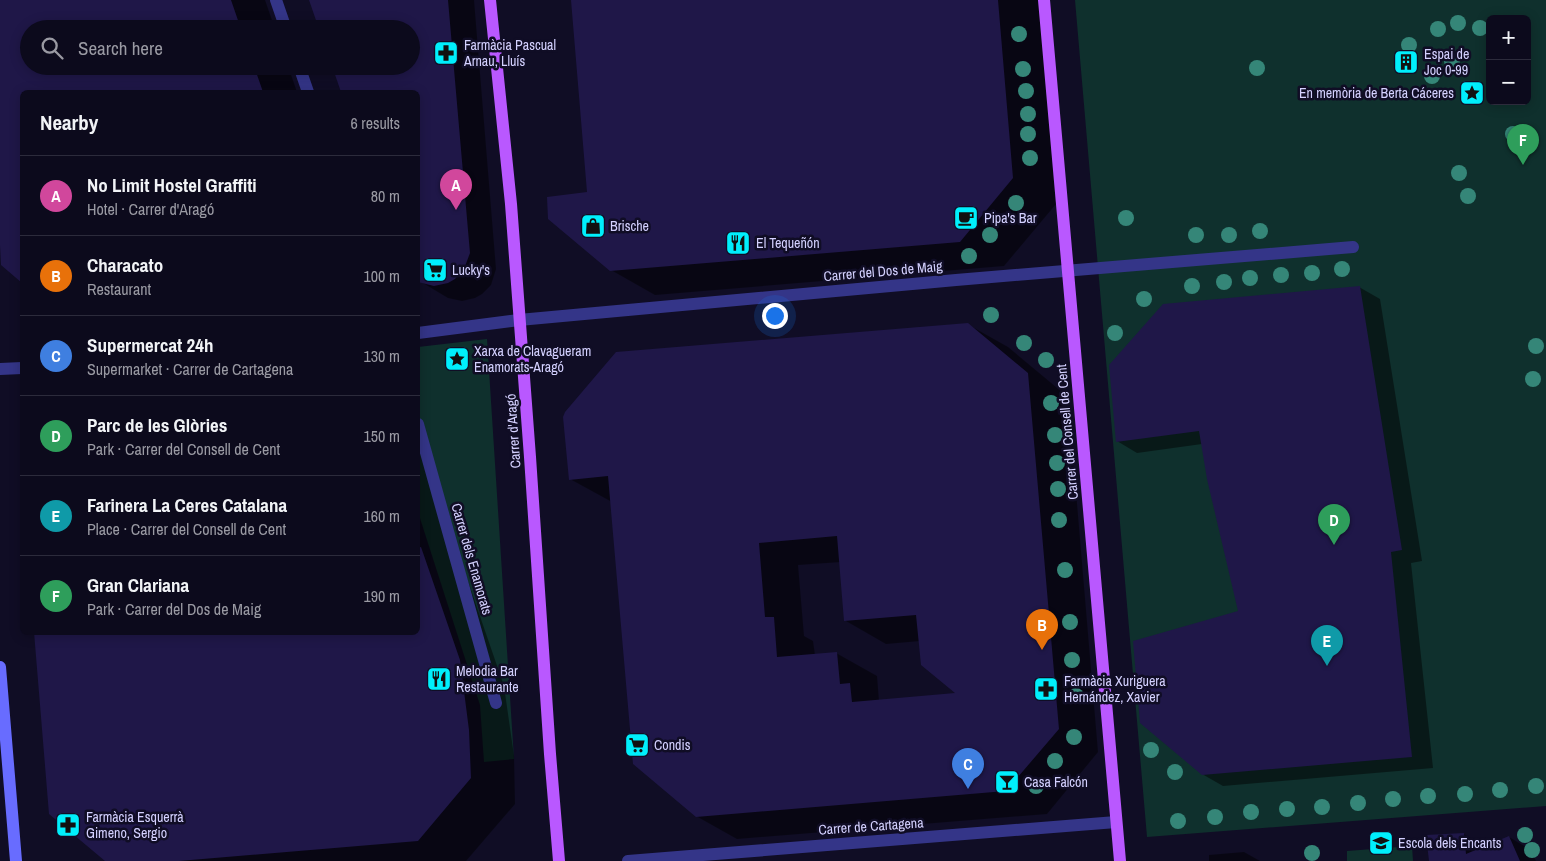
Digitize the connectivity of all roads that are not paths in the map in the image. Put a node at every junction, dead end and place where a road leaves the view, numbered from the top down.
1 (276, 0) edge
2 (490, 0) edge
3 (1044, 0) edge
4 (283, 20) edge
5 (302, 75) edge
6 (307, 90) edge
7 (1353, 247) dead end
8 (1068, 270) junction
9 (519, 320) junction
10 (420, 333) edge
11 (20, 368) edge
12 (0, 370) edge
13 (420, 431) edge
14 (0, 667) edge
15 (496, 703) dead end
16 (1116, 822) junction
17 (16, 861) edge
18 (559, 861) edge
19 (628, 861) edge
20 (1120, 861) edge

1 - 4 street
2 - 9 main road, Carrer d'Aragó
3 - 8 main road, Carrer del Consell de Cent
5 - 6 street
7 - 8 street, Carrer del Dos de Maig
8 - 9 street, Carrer del Dos de Maig
8 - 16 main road, Carrer del Consell de Cent
9 - 10 street, Carrer del Dos de Maig
9 - 18 main road, Carrer d'Aragó
11 - 12 street
13 - 15 street, Carrer dels Enamorats
14 - 17 main road
16 - 19 street, Carrer de Cartagena
16 - 20 main road, Carrer del Consell de Cent

